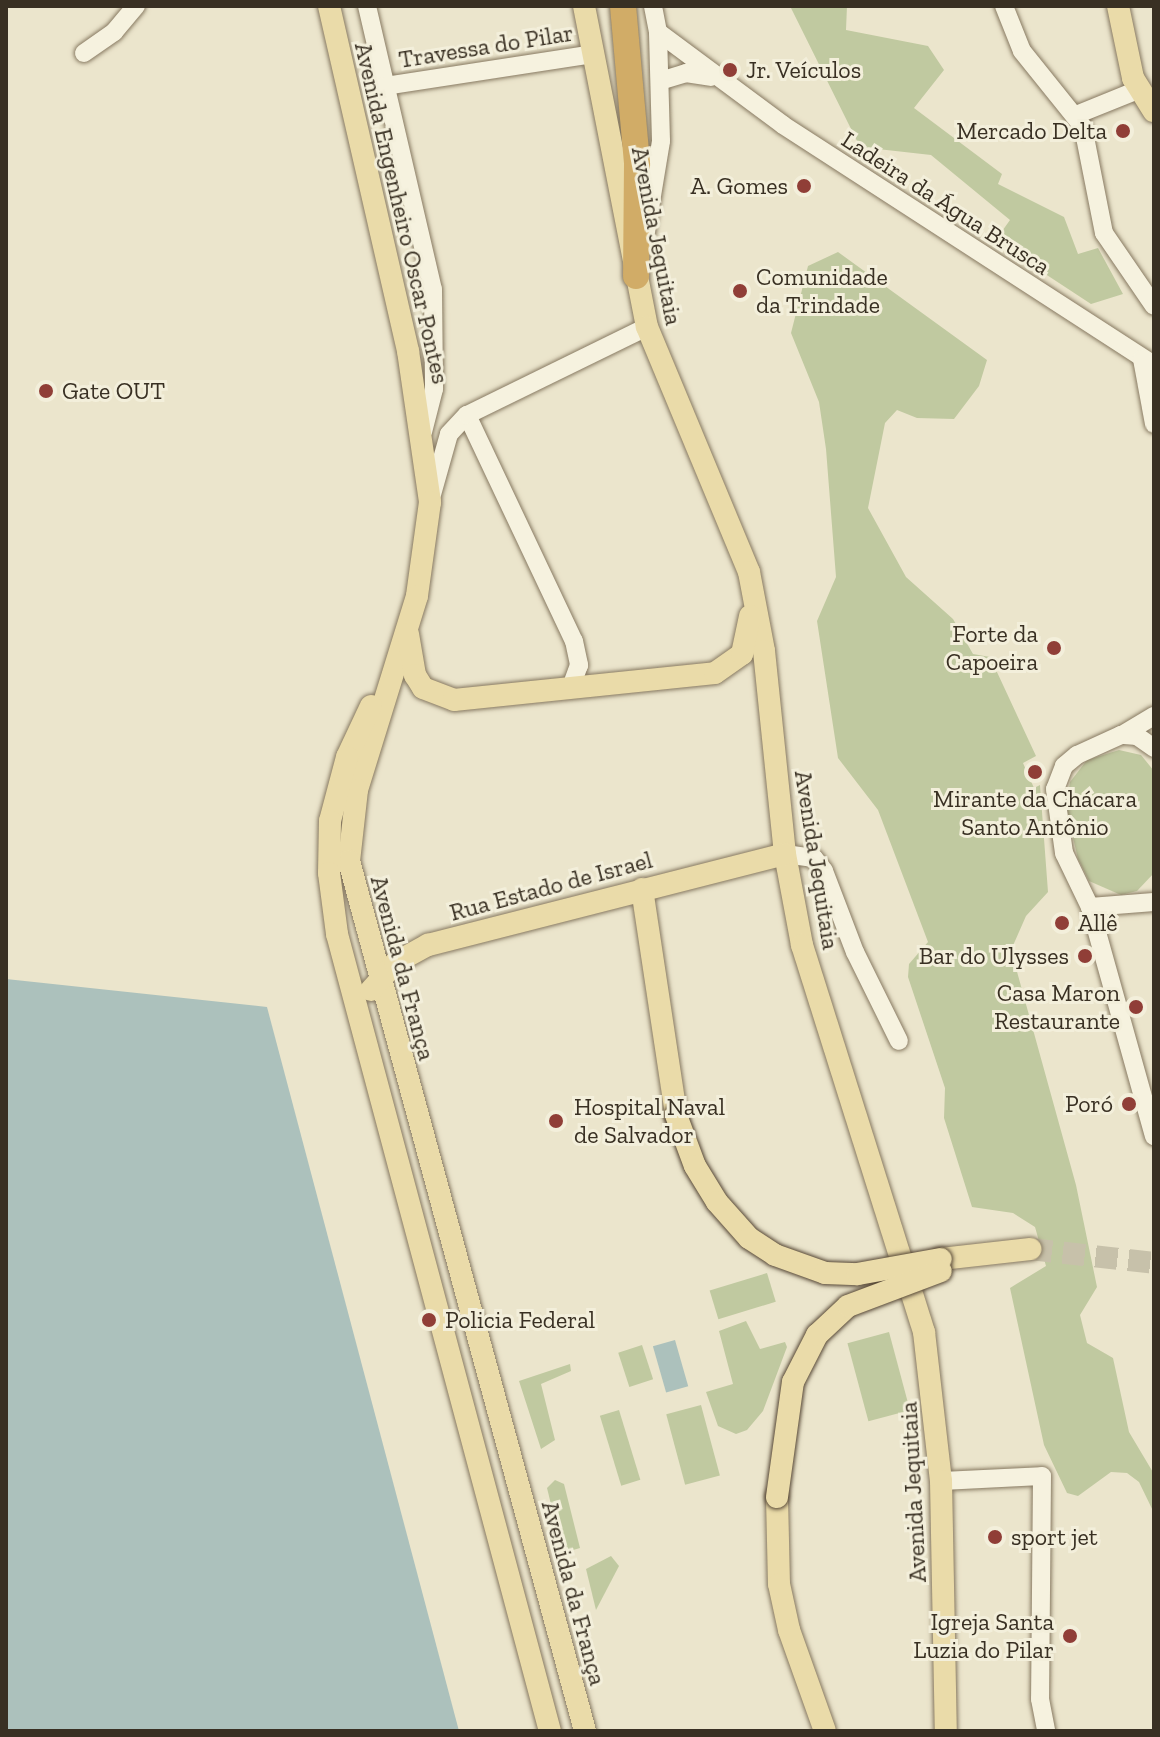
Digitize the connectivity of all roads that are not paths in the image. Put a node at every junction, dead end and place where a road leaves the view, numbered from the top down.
1 (136, 6) edge
2 (329, 6) edge
3 (367, 6) edge
4 (584, 6) edge
5 (623, 6) edge
6 (653, 6) edge
7 (1004, 6) edge
8 (1118, 6) edge
9 (658, 32) junction
10 (84, 53) dead end
11 (594, 54) junction
12 (714, 77) junction
13 (660, 81) junction
14 (385, 86) junction
15 (1138, 90) junction
16 (1154, 111) edge
17 (1076, 115) junction
18 (636, 276) junction
19 (1154, 306) edge
20 (647, 327) junction
21 (1150, 357) edge
22 (1152, 410) edge
23 (467, 415) junction
24 (423, 432) junction
25 (430, 502) junction
26 (753, 591) junction
27 (407, 629) junction
28 (571, 687) junction
29 (1154, 716) edge
30 (1121, 735) junction
31 (1154, 748) edge
32 (785, 854) junction
33 (642, 889) junction
34 (1154, 902) edge
35 (1090, 907) junction
36 (378, 979) junction
37 (362, 1015) junction
38 (899, 1041) dead end
39 (1154, 1136) edge
40 (1030, 1249) tunnel mouth
41 (942, 1265) junction
42 (941, 1481) junction
43 (536, 1680) junction
44 (550, 1731) edge
45 (564, 1731) edge
46 (585, 1731) edge
47 (825, 1731) edge
48 (946, 1731) edge
49 (1046, 1731) edge

1 - 10 street
2 - 24 main road, Avenida Engenheiro Oscar Pontes
3 - 14 street, Avenida Engenheiro Oscar Pontes
4 - 11 main road, Avenida Jequitaia
5 - 18 highway
6 - 9 street
7 - 17 street
8 - 15 main road
9 - 12 street, Ladeira da Água Brusca
9 - 13 street
11 - 14 street, Travessa do Pilar
11 - 18 main road, Avenida Jequitaia
12 - 13 street
12 - 21 street, Ladeira da Água Brusca
13 - 18 street
14 - 24 street, Avenida Engenheiro Oscar Pontes
15 - 16 main road
15 - 17 street
17 - 19 street
18 - 20 main road, Avenida Jequitaia
20 - 23 street
20 - 26 main road, Avenida Jequitaia
21 - 22 street
23 - 25 street
23 - 28 street
24 - 25 main road, Avenida Engenheiro Oscar Pontes
25 - 27 main road, Avenida Engenheiro Oscar Pontes
26 - 28 main road
26 - 32 main road, Avenida Jequitaia
27 - 28 main road
27 - 36 main road, Avenida da França
27 - 37 main road, Avenida da França
29 - 30 street
30 - 31 street
30 - 35 street
32 - 33 main road, Rua Estado de Israel
32 - 38 street
32 - 42 main road, Avenida Jequitaia
33 - 36 main road, Rua Estado de Israel
33 - 41 main road, bridge
34 - 35 street
35 - 39 street
36 - 37 main road, Rua Estado de Israel
36 - 46 main road, Avenida da França
37 - 43 main road, Avenida da França
40 - 41 main road
41 - 47 main road, bridge
42 - 48 main road, Avenida Jequitaia
42 - 49 street
43 - 44 main road, Avenida da França
43 - 45 main road

